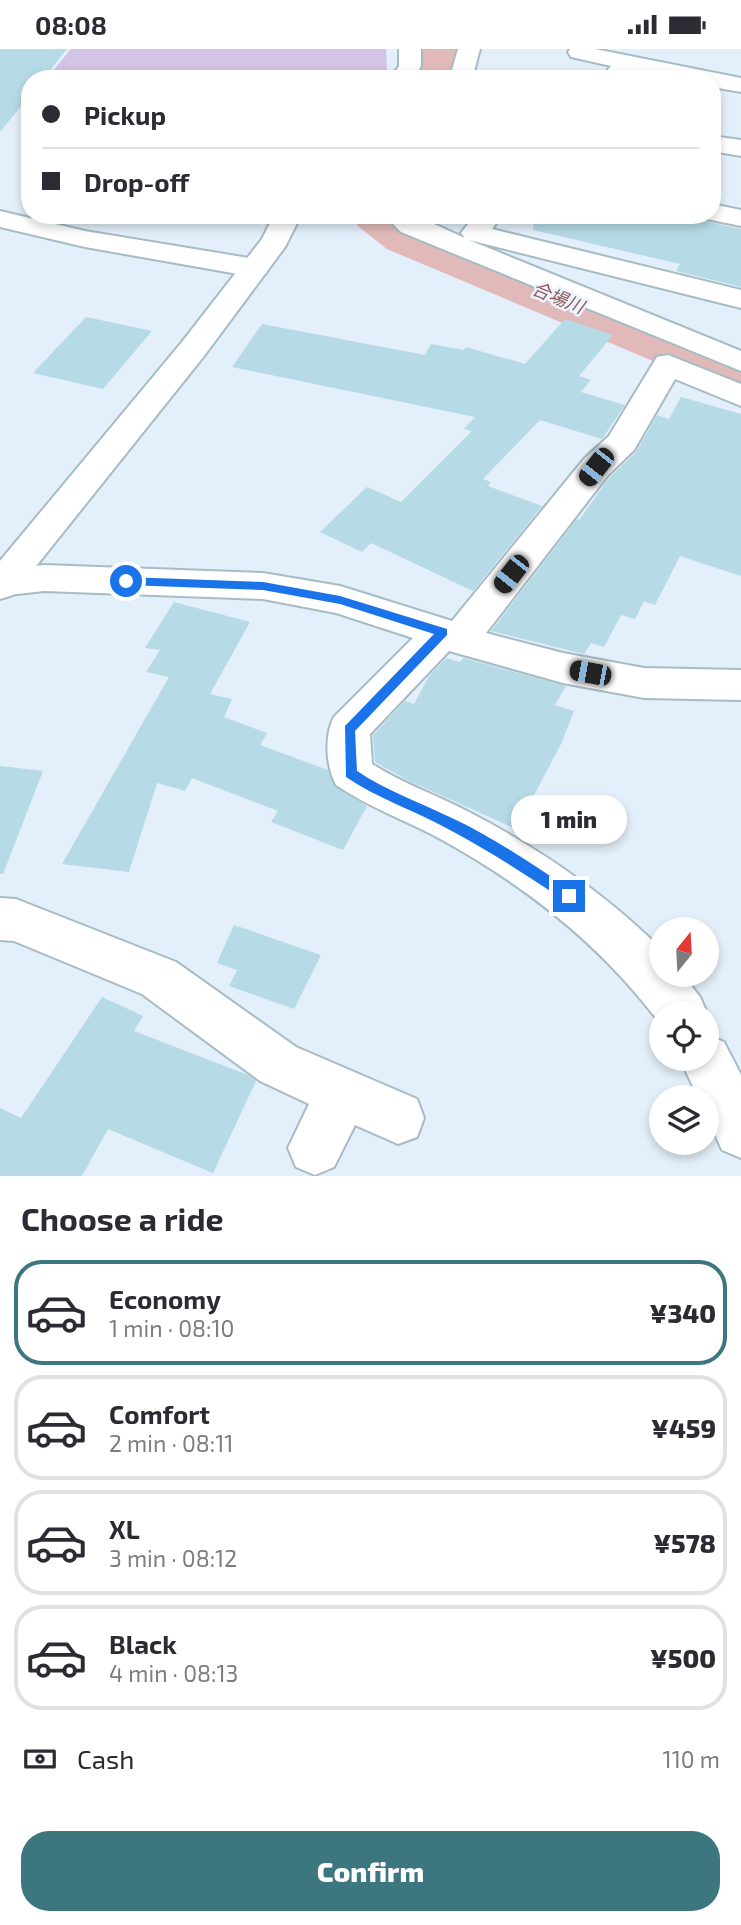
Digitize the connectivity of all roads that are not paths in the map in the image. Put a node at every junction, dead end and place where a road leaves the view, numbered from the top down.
1 (410, 49) edge
2 (470, 49) edge
3 (582, 49) edge
4 (408, 70) edge
5 (464, 70) edge
6 (617, 70) edge
7 (721, 82) edge
8 (741, 86) edge
9 (721, 145) edge
10 (741, 148) edge
11 (721, 214) edge
12 (741, 218) edge
13 (0, 219) edge
14 (21, 224) edge
15 (21, 224) edge
16 (284, 224) edge
17 (408, 224) edge
18 (482, 224) edge
19 (255, 268) junction
20 (741, 299) edge
21 (673, 349) junction
22 (741, 362) edge
23 (741, 396) edge
24 (0, 584) edge
25 (451, 635) junction
26 (741, 685) edge
27 (0, 919) edge
28 (673, 1001) edge
29 (712, 1071) edge
30 (343, 1093) junction
31 (398, 1118) dead end
32 (741, 1131) edge
33 (315, 1148) dead end

1 - 4 street
2 - 5 street
3 - 6 street
7 - 8 street
9 - 10 street
11 - 12 street
13 - 15 street
14 - 19 street
16 - 19 street
17 - 21 street
18 - 20 street
19 - 24 street
21 - 22 street
21 - 23 street
21 - 25 street
24 - 25 street
25 - 26 street
25 - 28 street
27 - 30 street
29 - 32 street
30 - 31 street
30 - 33 street

